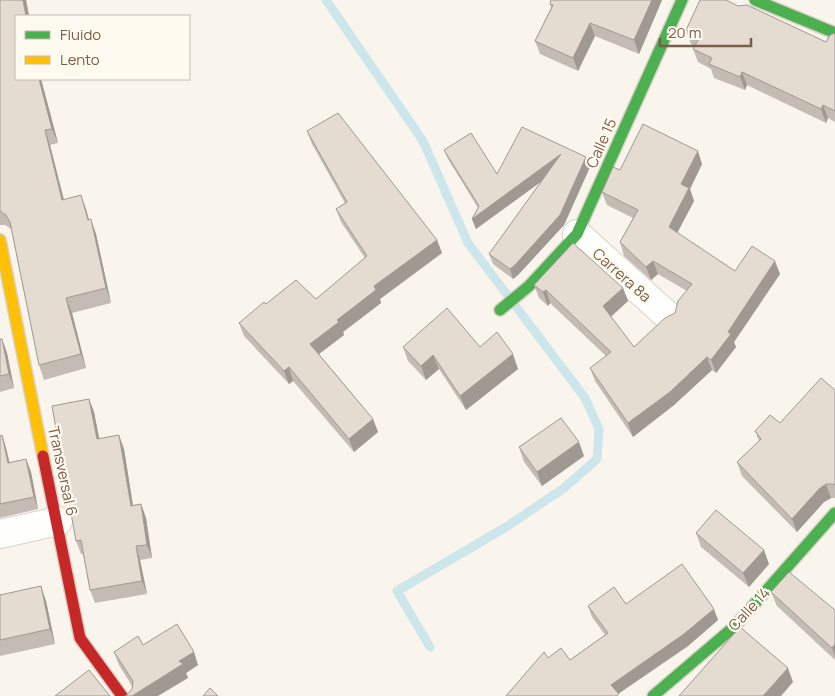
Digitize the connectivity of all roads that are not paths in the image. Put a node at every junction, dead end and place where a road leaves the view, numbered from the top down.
1 (682, 0) edge
2 (755, 0) edge
3 (835, 33) edge
4 (577, 234) junction
5 (0, 240) edge
6 (6, 302) edge
7 (500, 310) dead end
8 (668, 316) edge
9 (835, 512) edge
10 (58, 521) junction
11 (0, 534) edge
12 (122, 696) edge
13 (653, 696) edge

1 - 4 street, Calle 15
2 - 3 street
4 - 7 street, Calle 15
4 - 8 street, Carrera 8a
5 - 6 street, Transversal 6
6 - 10 street, Transversal 6
9 - 13 street, Calle 14
10 - 11 street
10 - 12 street, Transversal 6

